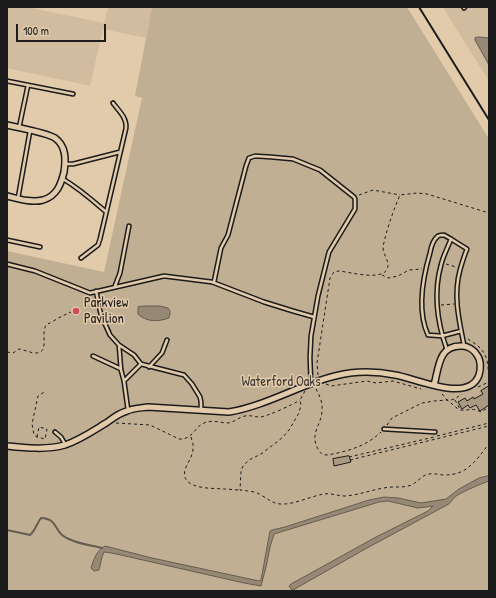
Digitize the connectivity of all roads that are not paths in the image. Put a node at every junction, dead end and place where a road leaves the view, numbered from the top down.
1 (7, 81) edge
2 (28, 85) junction
3 (73, 94) dead end
4 (113, 103) dead end
5 (7, 125) edge
6 (19, 128) junction
7 (30, 130) junction
8 (120, 152) junction
9 (65, 164) junction
10 (62, 179) junction
11 (7, 196) edge
12 (18, 198) junction
13 (106, 212) junction
14 (129, 226) dead end
15 (451, 239) junction
16 (7, 240) edge
17 (40, 247) dead end
18 (81, 258) dead end
19 (7, 264) edge
20 (214, 282) junction
21 (115, 287) junction
22 (96, 291) junction
23 (314, 317) junction
24 (461, 331) junction
25 (442, 336) junction
26 (167, 340) dead end
27 (119, 345) junction
28 (464, 346) junction
29 (447, 350) junction
30 (93, 356) dead end
31 (141, 364) junction
32 (149, 367) junction
33 (121, 370) junction
34 (124, 381) junction
35 (313, 385) junction
36 (434, 385) junction
37 (128, 410) junction
38 (201, 410) junction
39 (384, 429) road end
40 (55, 432) dead end
41 (435, 432) dead end
42 (65, 445) junction
43 (7, 446) edge

1 - 2 lane
2 - 3 lane
2 - 6 lane
4 - 8 lane
5 - 6 street
6 - 7 street
7 - 9 street
7 - 12 lane
8 - 9 lane
8 - 13 lane
9 - 10 street
10 - 12 street
10 - 13 lane
11 - 12 street
13 - 18 lane
14 - 21 lane
15 - 24 lane
15 - 25 lane
15 - 25 lane
16 - 17 lane
19 - 22 lane
20 - 21 lane
20 - 23 lane
20 - 23 lane
21 - 22 lane
22 - 27 lane
23 - 35 lane
24 - 25 lane
24 - 28 lane
25 - 29 lane
26 - 32 lane
27 - 31 lane
27 - 33 lane
28 - 29 street
28 - 36 street
29 - 36 street
30 - 33 lane
31 - 32 lane
31 - 34 lane
32 - 38 lane
33 - 34 lane
34 - 37 lane
35 - 36 street
35 - 38 street
37 - 38 street
37 - 42 street
39 - 41 lane
40 - 42 lane
42 - 43 street

